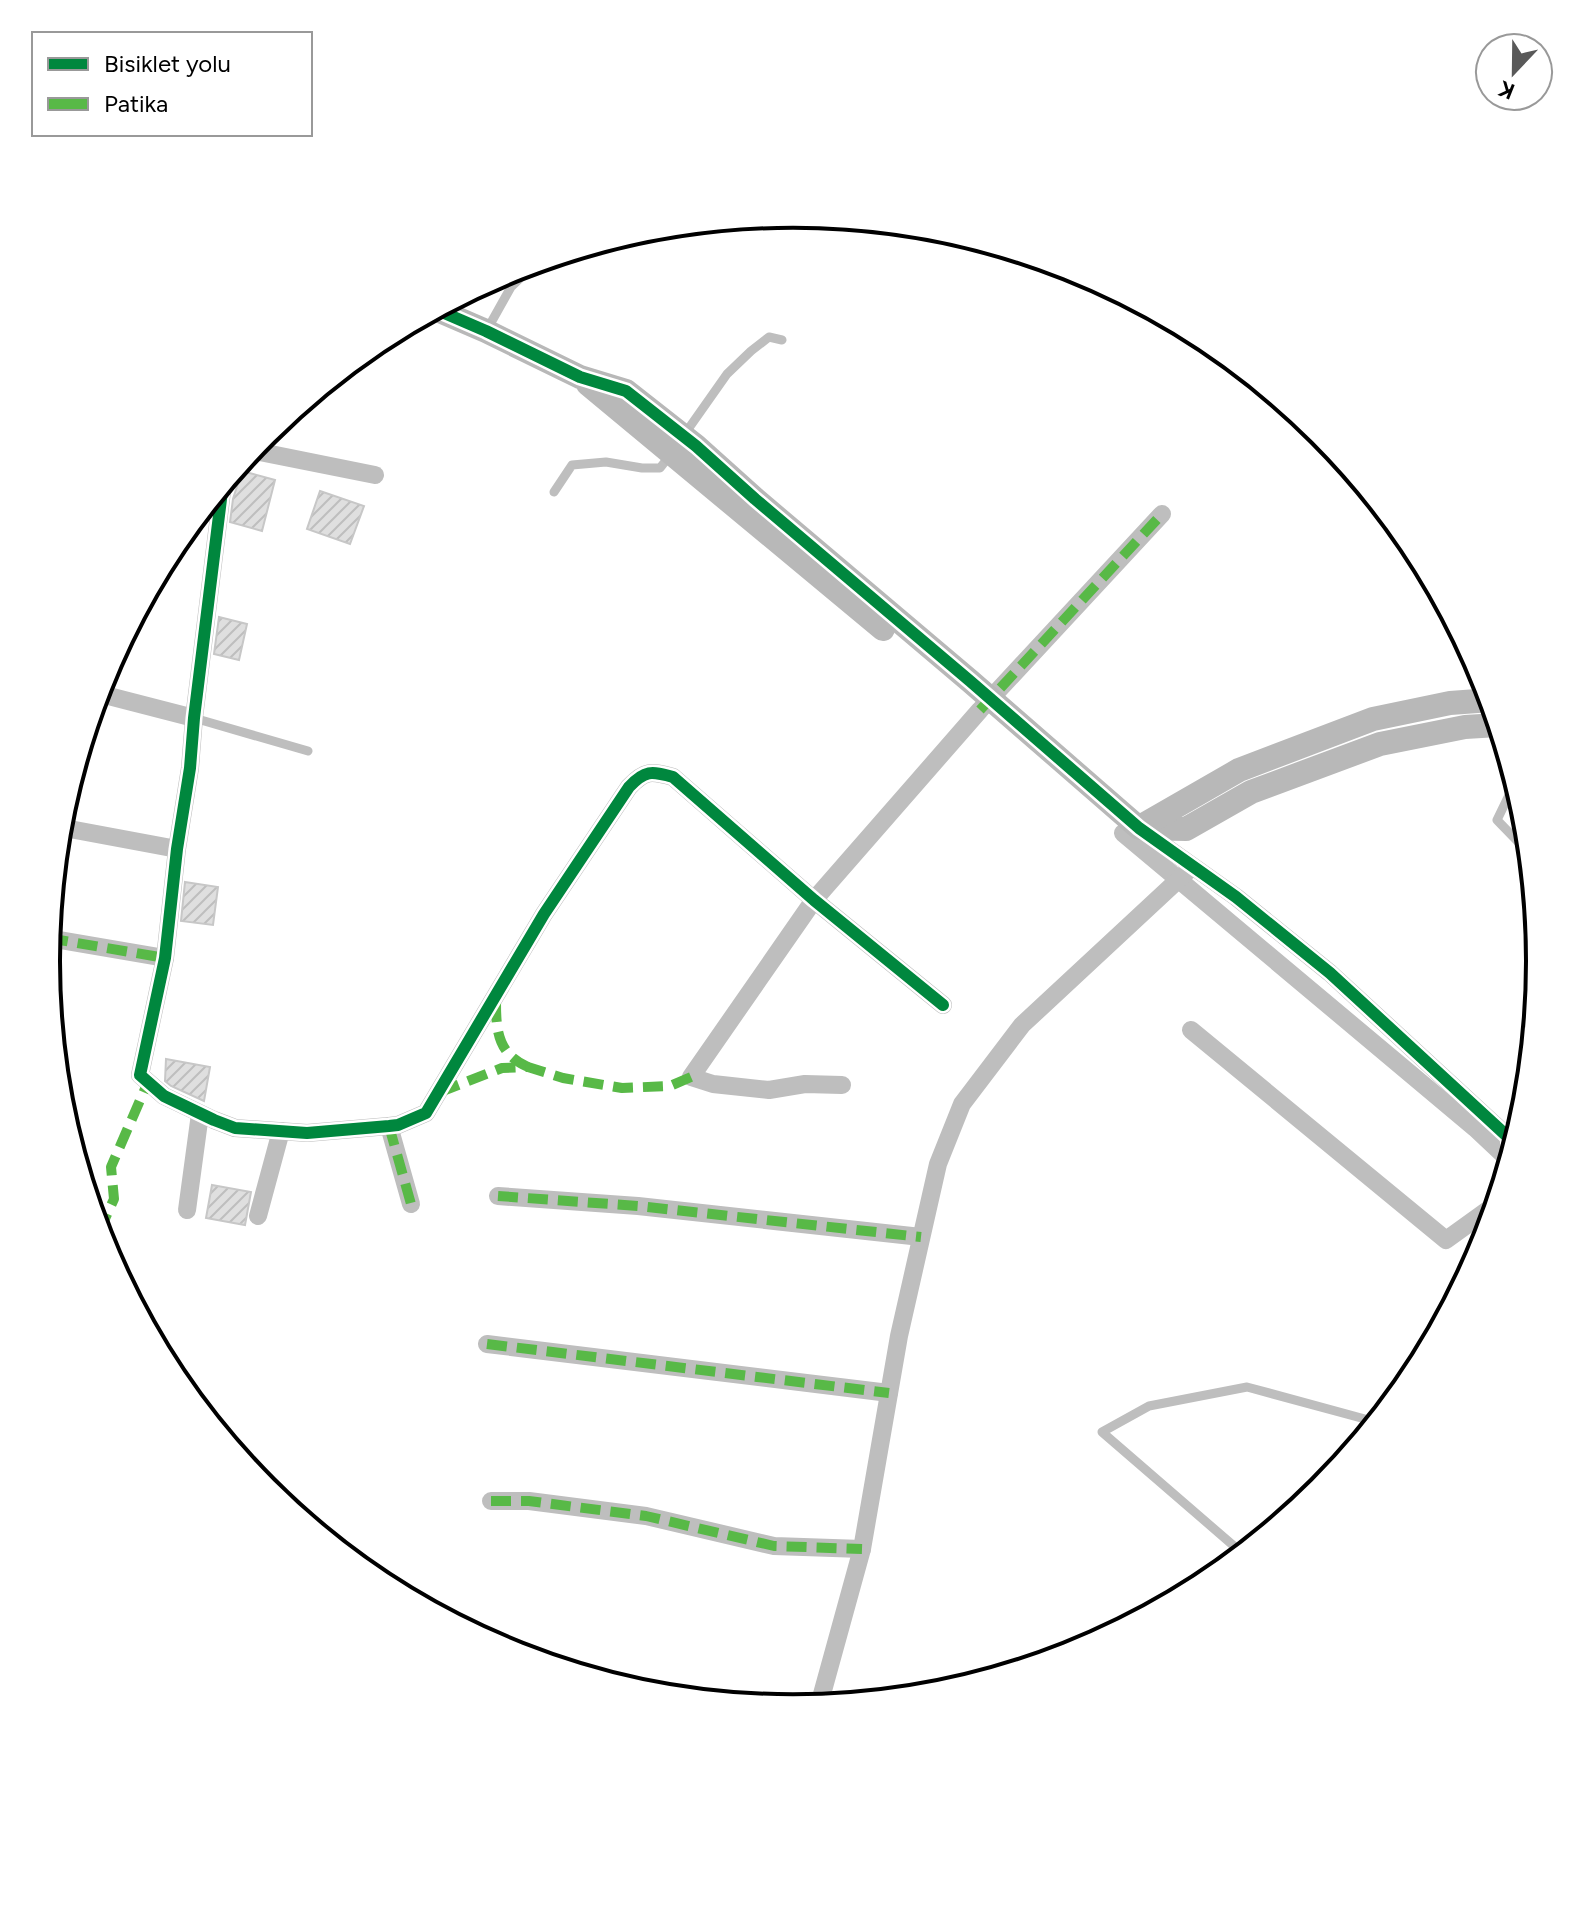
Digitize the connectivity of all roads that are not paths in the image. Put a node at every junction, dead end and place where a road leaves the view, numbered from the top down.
1 (517, 281) edge
2 (448, 315) edge
3 (486, 331) junction
4 (782, 340) dead end
5 (678, 445) junction
6 (265, 453) edge
7 (375, 475) dead end
8 (554, 492) dead end
9 (221, 503) edge
10 (1162, 514) dead end
11 (110, 696) edge
12 (1478, 701) edge
13 (985, 705) junction
14 (194, 718) junction
15 (1487, 726) edge
16 (308, 751) dead end
17 (1508, 798) edge
18 (72, 829) edge
19 (1131, 830) junction
20 (1516, 839) edge
21 (177, 849) junction
22 (1185, 872) junction
23 (814, 900) junction
24 (61, 940) edge
25 (165, 958) junction
26 (943, 1005) dead end
27 (1191, 1030) dead end
28 (842, 1085) dead end
29 (200, 1114) junction
30 (389, 1126) junction
31 (281, 1131) junction
32 (1505, 1134) edge
33 (498, 1196) dead end
34 (411, 1204) dead end
35 (187, 1210) dead end
36 (258, 1216) dead end
37 (1479, 1216) edge
38 (921, 1237) junction
39 (487, 1344) dead end
40 (889, 1393) junction
41 (1365, 1419) edge
42 (491, 1501) dead end
43 (1234, 1546) edge
44 (862, 1549) junction
45 (822, 1693) edge

1 - 3 lane
2 - 3 street
3 - 5 street
4 - 5 lane
5 - 8 lane
5 - 13 street
6 - 7 street
9 - 14 street
10 - 13 street
11 - 14 street
12 - 19 street
13 - 19 street
13 - 23 street
14 - 16 lane
14 - 21 street
15 - 19 street
17 - 20 lane
18 - 21 street
19 - 22 street
21 - 25 street
22 - 32 street
22 - 38 street
23 - 26 street
23 - 28 street
23 - 30 street
24 - 25 street
25 - 29 street
27 - 37 street
29 - 31 street
29 - 35 street
30 - 31 street
30 - 34 street
31 - 36 street
33 - 38 street
38 - 40 street
39 - 40 street
40 - 44 street
41 - 43 lane
42 - 44 street
44 - 45 street

